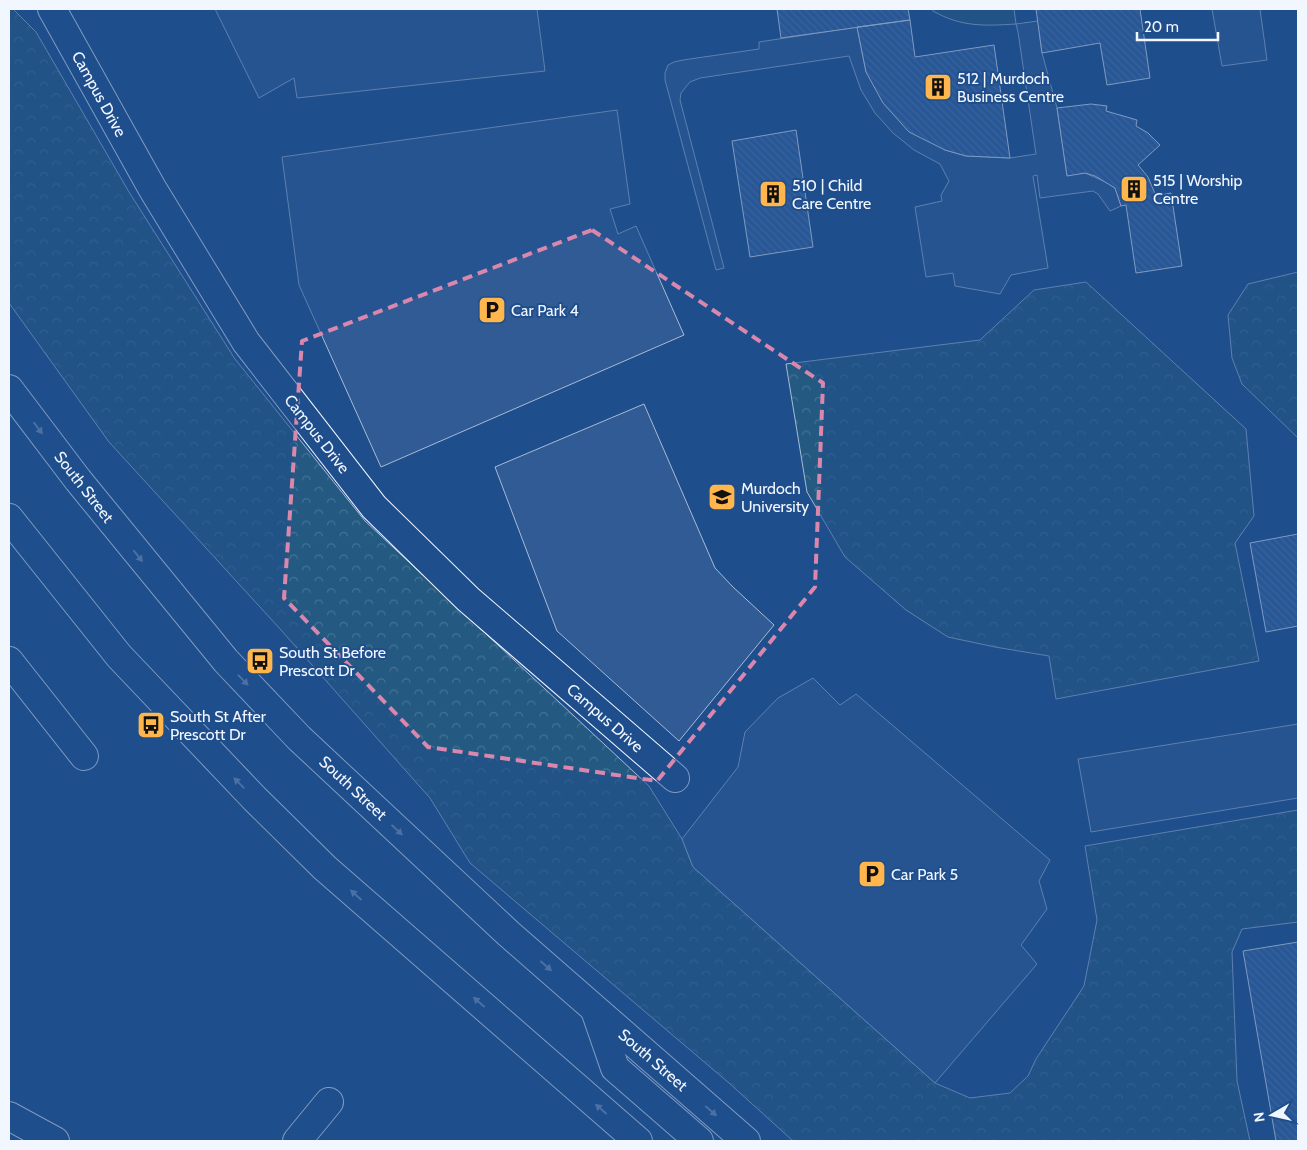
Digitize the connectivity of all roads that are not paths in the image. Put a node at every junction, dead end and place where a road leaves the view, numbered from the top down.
1 (51, 10) edge
2 (9, 389) edge
3 (9, 518) edge
4 (9, 661) edge
5 (84, 756) dead end
6 (675, 778) dead end
7 (595, 1010) junction
8 (329, 1102) dead end
9 (9, 1116) edge
10 (54, 1141) edge
11 (297, 1141) edge
12 (638, 1141) edge
13 (699, 1141) edge
14 (746, 1141) edge

1 - 6 main road, Campus Drive
2 -> 7 main road, South Street
12 -> 3 main road
4 - 5 main road
7 - 13 main road
7 -> 14 main road, South Street
8 - 11 main road
9 - 10 main road

